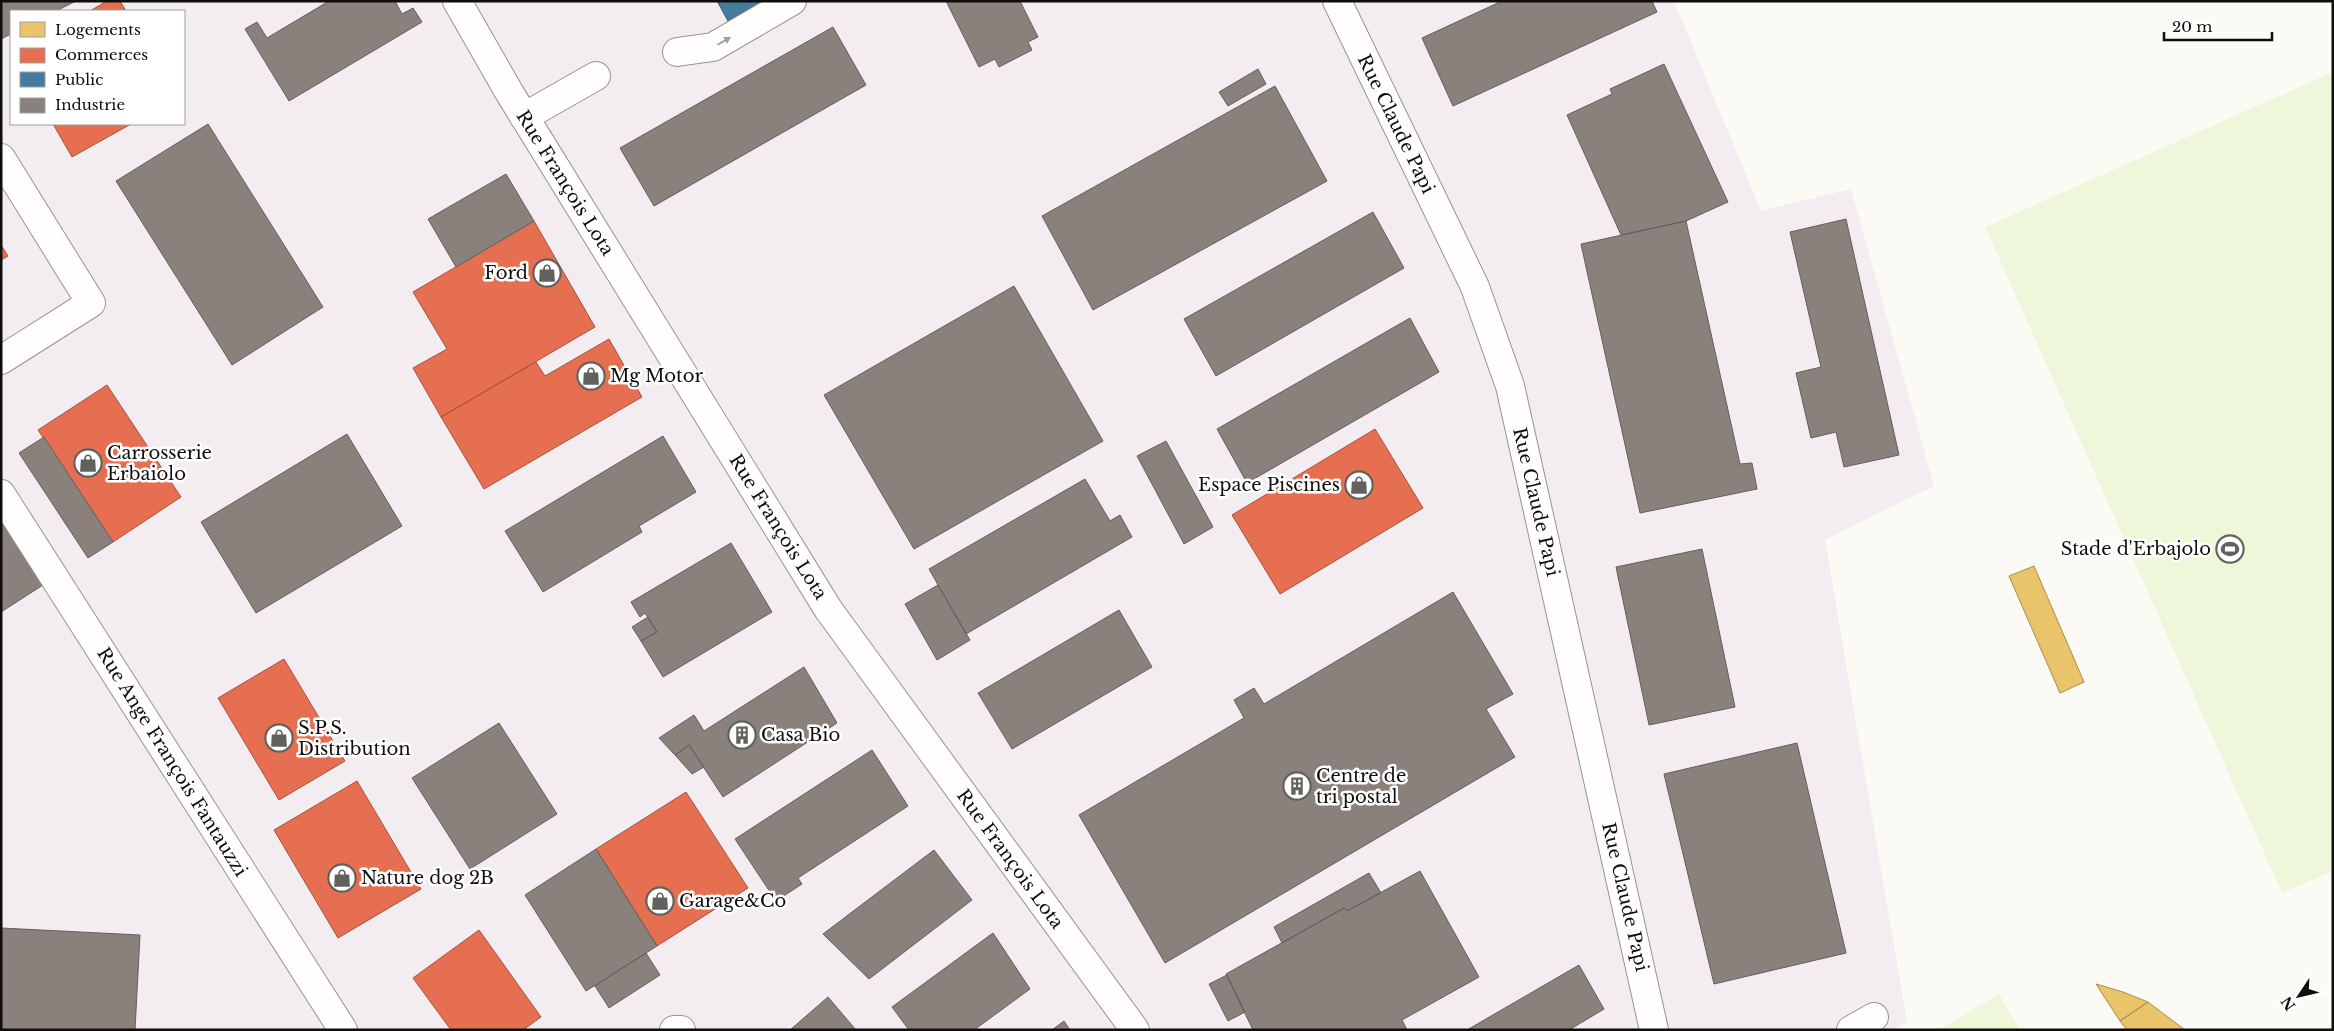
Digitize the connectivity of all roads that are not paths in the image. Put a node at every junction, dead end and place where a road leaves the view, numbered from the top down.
1 (457, 1) edge
2 (792, 1) edge
3 (1337, 1) edge
4 (677, 52) dead end
5 (596, 76) dead end
6 (524, 117) junction
7 (1, 158) edge
8 (1, 360) edge
9 (1, 494) edge
10 (343, 1030) edge
11 (674, 1030) edge
12 (681, 1030) edge
13 (1135, 1030) edge
14 (1654, 1030) edge

1 - 6 street, Rue François Lota
4 -> 2 street
3 - 14 street, Rue Claude Papi
5 - 6 street
6 - 13 street, Rue François Lota
7 - 8 street
9 - 10 street, Rue Ange François Fantauzzi
11 - 12 street

